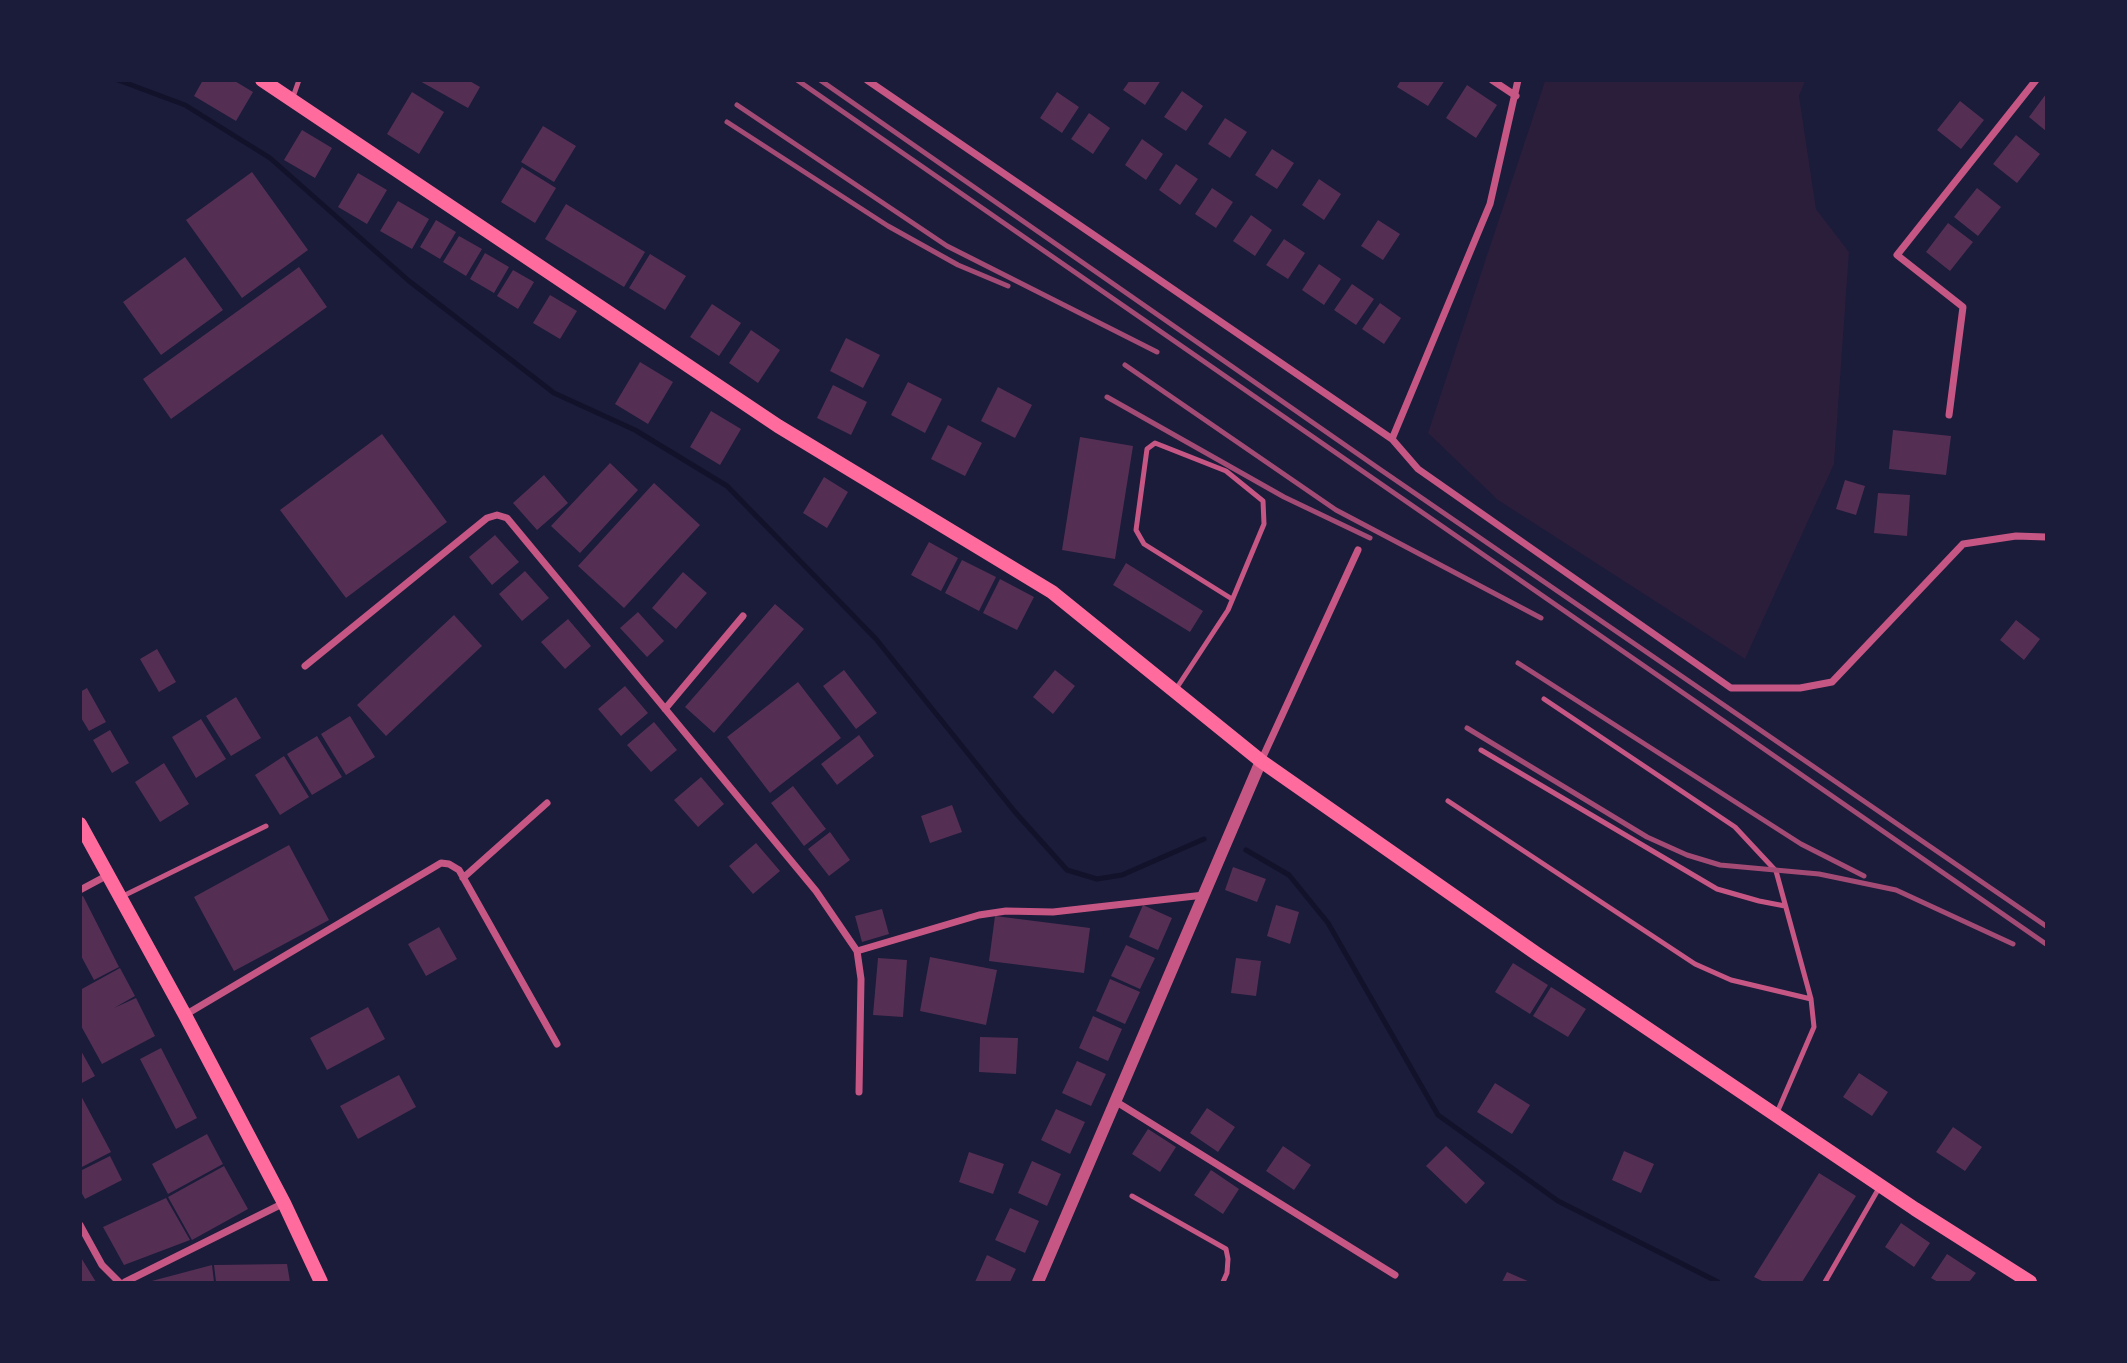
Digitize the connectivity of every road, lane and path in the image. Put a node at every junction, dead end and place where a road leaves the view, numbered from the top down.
1 (262, 80) edge
2 (299, 80) edge
3 (867, 80) edge
4 (1492, 80) edge
5 (1518, 80) edge
6 (2036, 80) edge
7 (1516, 96) junction
8 (291, 100) junction
9 (1949, 415) dead end
10 (1392, 439) junction
11 (2046, 537) edge
12 (1358, 550) dead end
13 (1232, 598) junction
14 (743, 616) dead end
15 (305, 666) dead end
16 (1175, 691) junction
17 (1544, 699) dead end
18 (665, 709) junction
19 (1481, 750) dead end
20 (1261, 761) junction
21 (1448, 800) dead end
22 (547, 803) dead end
23 (80, 824) edge
24 (266, 826) dead end
25 (108, 874) junction
26 (463, 878) junction
27 (80, 890) edge
28 (1203, 895) junction
29 (119, 897) junction
30 (1785, 906) junction
31 (857, 951) junction
32 (1811, 999) junction
33 (185, 1015) junction
34 (557, 1044) dead end
35 (859, 1092) dead end
36 (1115, 1101) junction
37 (1776, 1115) junction
38 (1881, 1185) junction
39 (1132, 1196) dead end
40 (284, 1203) junction
41 (80, 1225) edge
42 (1395, 1275) dead end
43 (119, 1283) edge
44 (125, 1283) edge
45 (321, 1283) edge
46 (1038, 1283) edge
47 (1223, 1283) edge
48 (1825, 1283) edge
49 (2030, 1283) edge

1 - 8 main road
2 - 8 lane
3 - 10 street
4 - 7 street
5 - 7 street
6 - 9 street
7 - 10 street
8 - 16 main road
10 - 11 street
12 - 20 street
13 - 13 lane
13 - 16 lane
14 - 18 street
15 - 18 street
16 - 20 main road
17 - 30 lane
18 - 31 street
19 - 30 lane
20 - 28 street
20 - 37 main road
21 - 32 lane
22 - 26 street
23 - 25 main road
24 - 29 lane
25 - 27 street
25 - 29 main road
26 - 33 street
26 - 34 street
28 - 31 street
28 - 36 street
29 - 33 main road
30 - 32 lane
31 - 35 street
32 - 37 lane
33 - 40 main road
36 - 42 street
36 - 46 street
37 - 38 main road
38 - 48 lane
38 - 49 main road
39 - 47 lane
40 - 44 street
40 - 45 main road
41 - 43 street

